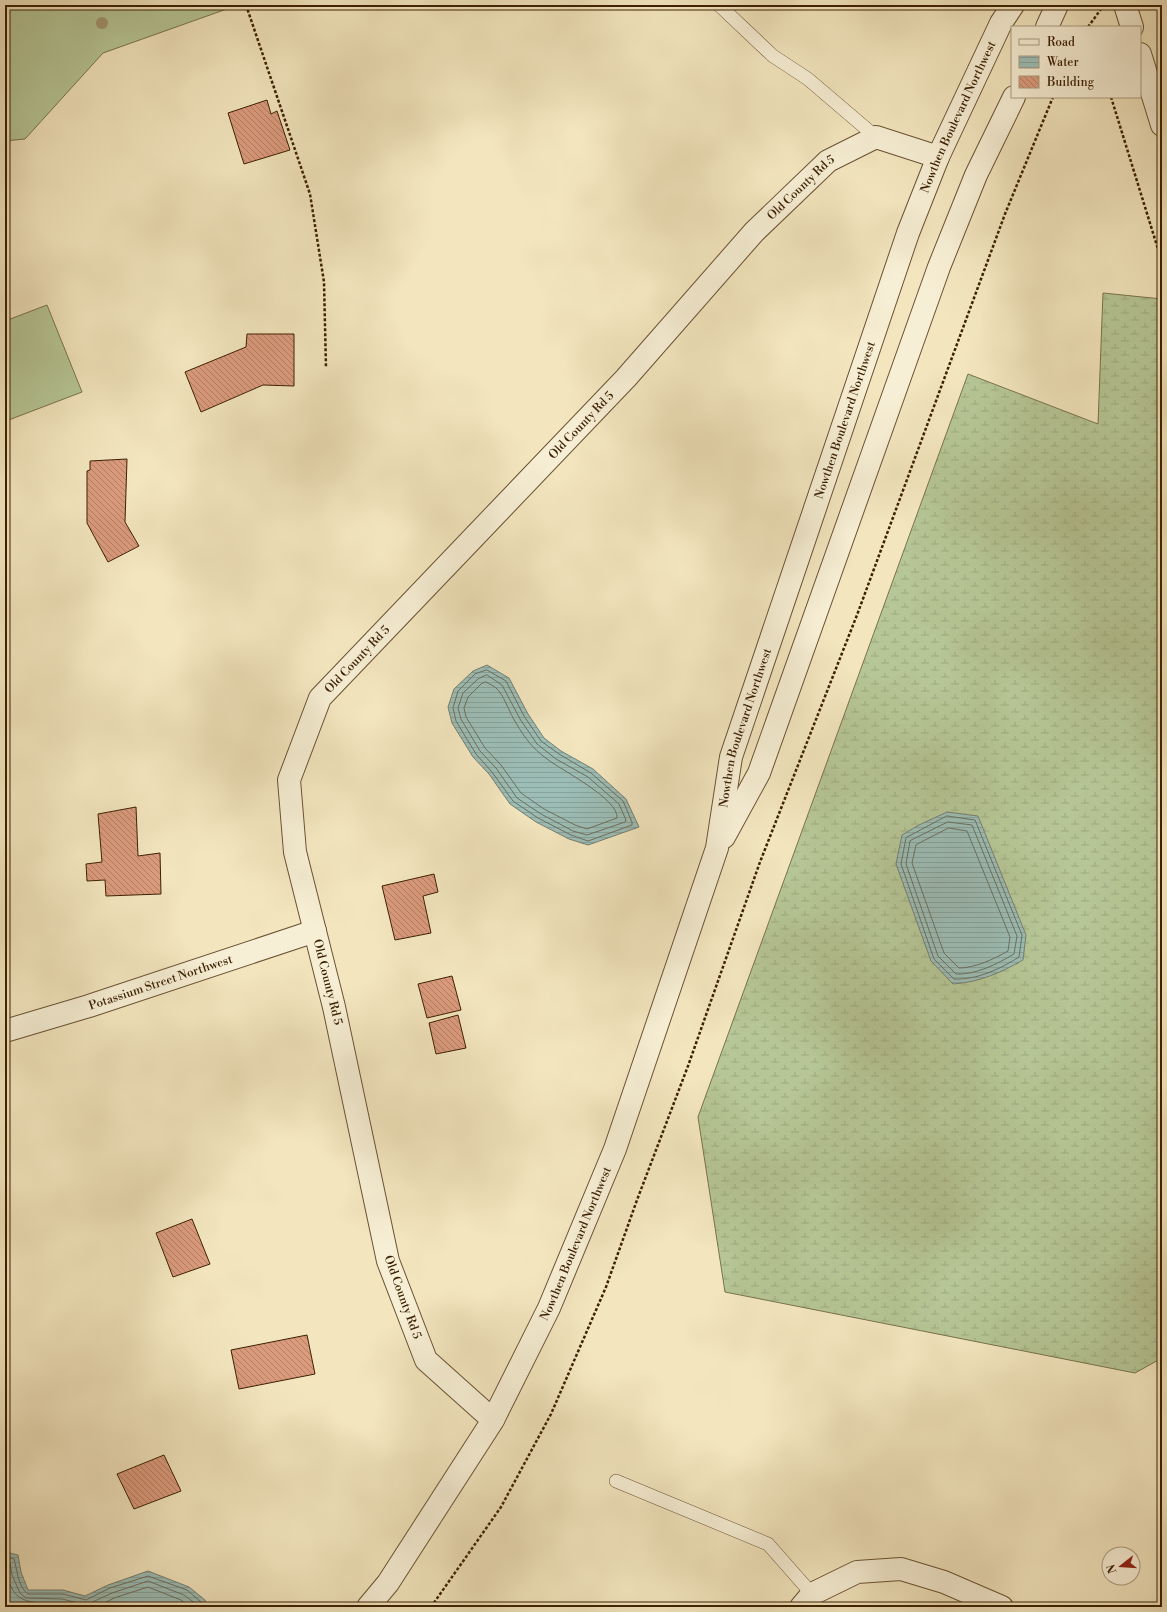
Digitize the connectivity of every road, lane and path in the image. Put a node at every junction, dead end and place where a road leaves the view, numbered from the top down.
1 (246, 5) edge
2 (719, 5) edge
3 (1013, 5) edge
4 (1057, 5) edge
5 (1103, 5) edge
6 (1125, 5) edge
7 (1047, 26) edge
8 (1089, 26) edge
9 (1132, 26) edge
10 (1141, 57) edge
11 (1014, 98) edge
12 (1054, 98) edge
13 (1111, 98) edge
14 (1162, 125) edge
15 (876, 137) junction
16 (938, 157) junction
17 (1162, 262) edge
18 (326, 368) dead end
19 (717, 848) junction
20 (315, 931) junction
21 (5, 1031) edge
22 (493, 1420) junction
23 (616, 1481) dead end
24 (806, 1601) edge
25 (368, 1607) edge
26 (430, 1607) edge
27 (1002, 1607) edge

1 - 18 path
2 - 15 lane
3 - 16 street, Nowthen Boulevard Northwest
4 - 7 street
5 - 8 path
6 - 9 street
10 - 14 street
11 - 19 street, Nowthen Boulevard Northwest
12 - 26 path
13 - 17 path
15 - 16 street
15 - 20 street, Old County Rd 5
16 - 19 street, Nowthen Boulevard Northwest
19 - 22 street, Nowthen Boulevard Northwest
20 - 21 street, Potassium Street Northwest
20 - 22 street, Old County Rd 5
22 - 25 street, Nowthen Boulevard Northwest
23 - 24 lane
24 - 27 street

